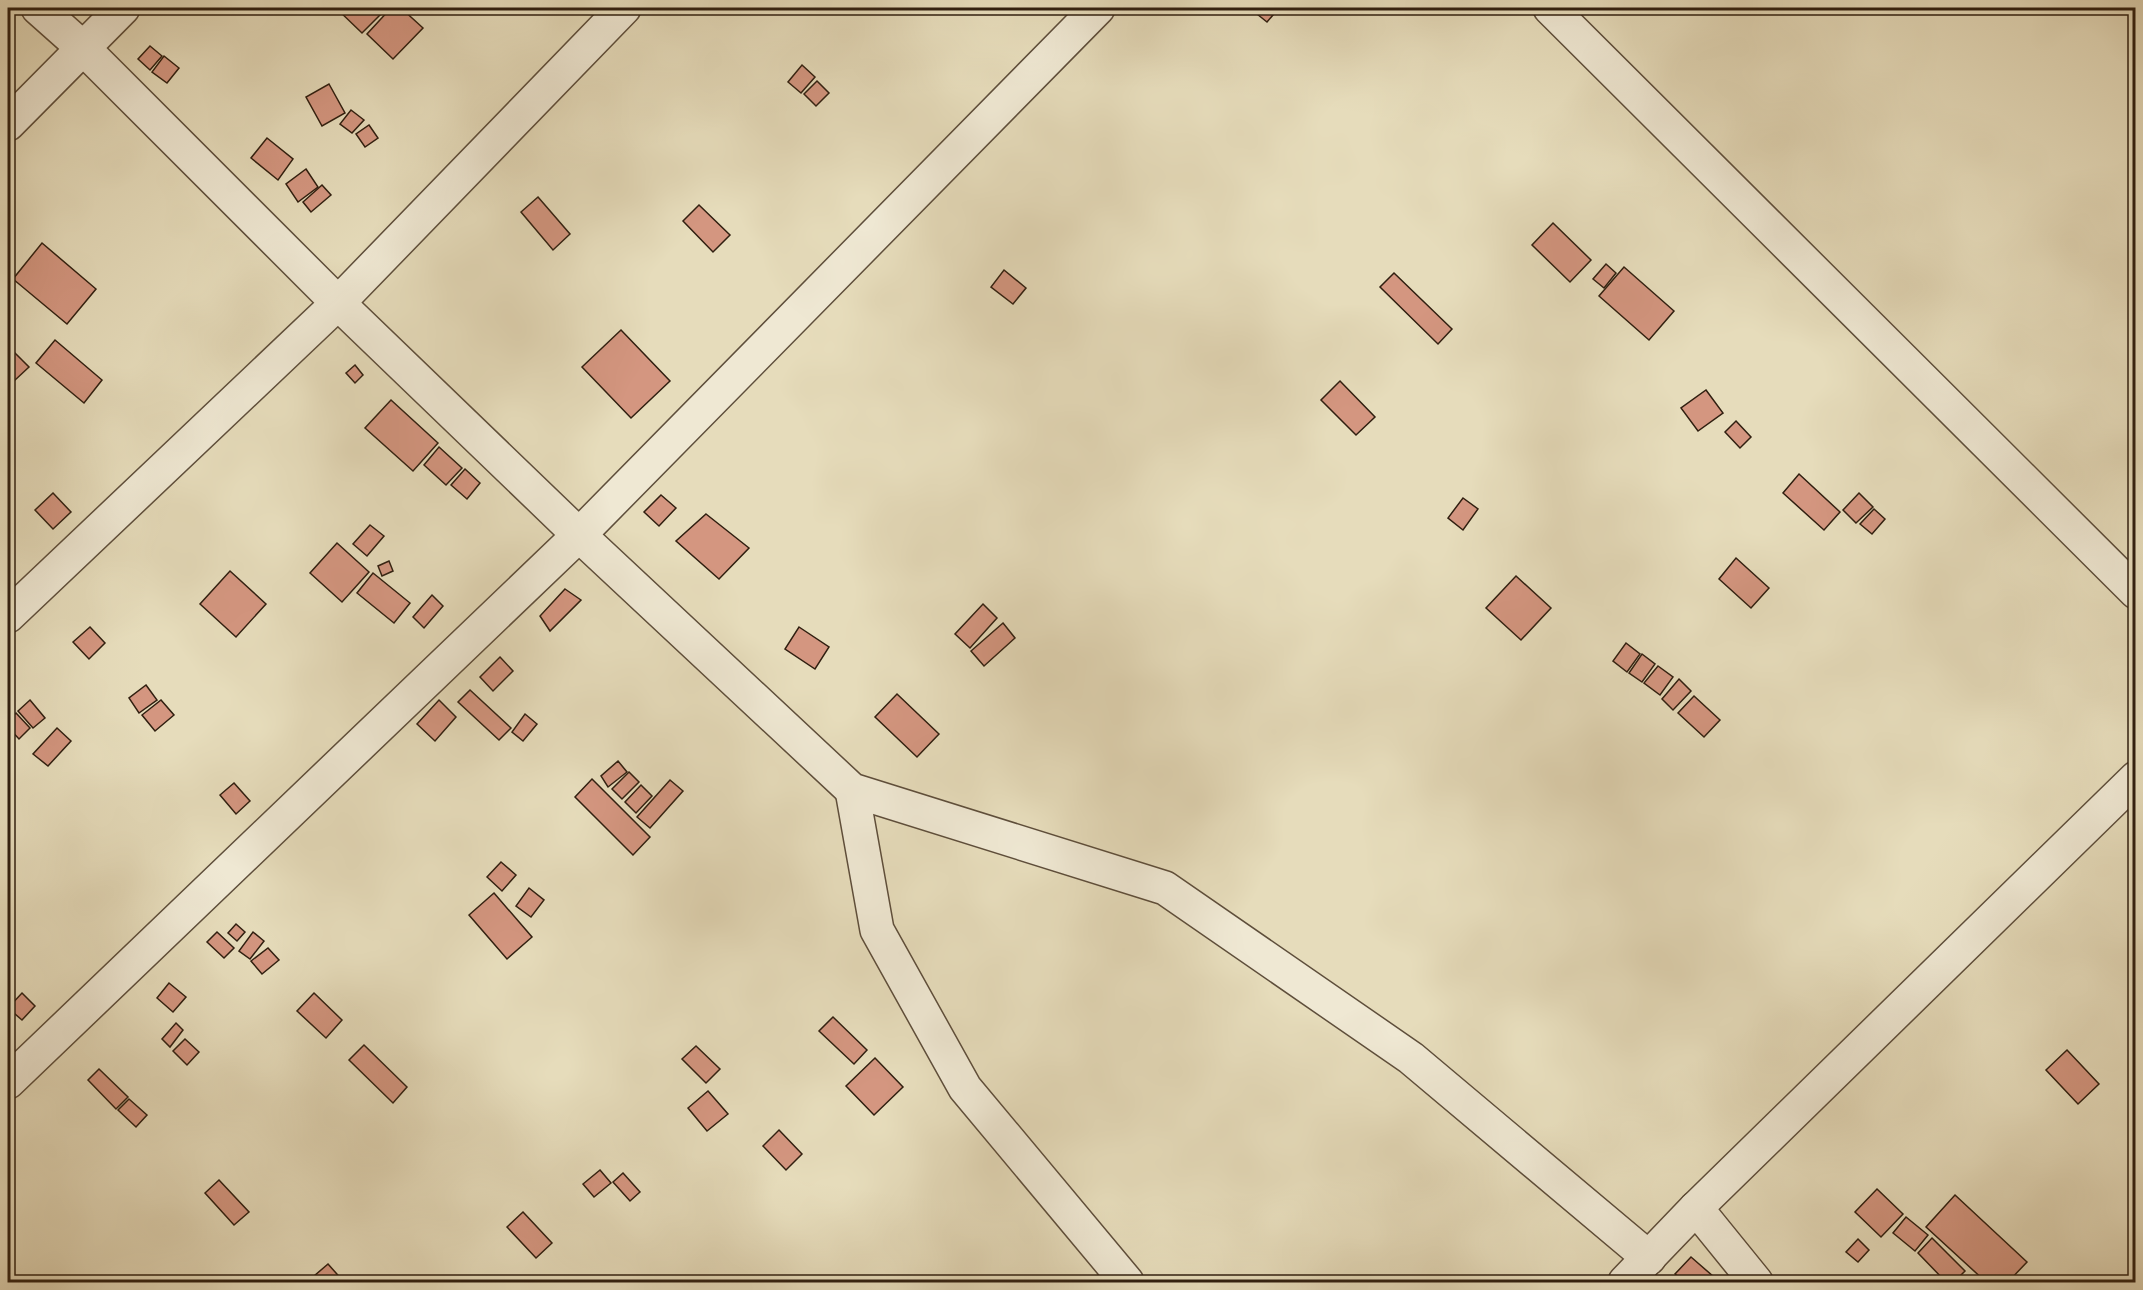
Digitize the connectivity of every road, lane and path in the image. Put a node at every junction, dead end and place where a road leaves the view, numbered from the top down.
1 (39, 8) edge
2 (123, 8) edge
3 (624, 8) edge
4 (1098, 8) edge
5 (1550, 8) edge
6 (83, 48) junction
7 (8, 124) edge
8 (338, 303) junction
9 (579, 535) junction
10 (2136, 592) edge
11 (8, 616) edge
12 (2136, 778) edge
13 (852, 789) junction
14 (8, 1082) edge
15 (1696, 1208) junction
16 (1649, 1258) junction
17 (1127, 1282) edge
18 (1625, 1282) edge
19 (1756, 1282) edge

1 - 6 street
2 - 6 street
3 - 8 street
4 - 9 street
5 - 10 street
6 - 7 street
6 - 8 street
8 - 9 street
8 - 11 street
9 - 13 street
9 - 14 street
12 - 15 street
13 - 16 street
13 - 17 street
15 - 16 street
15 - 19 street
16 - 18 street

